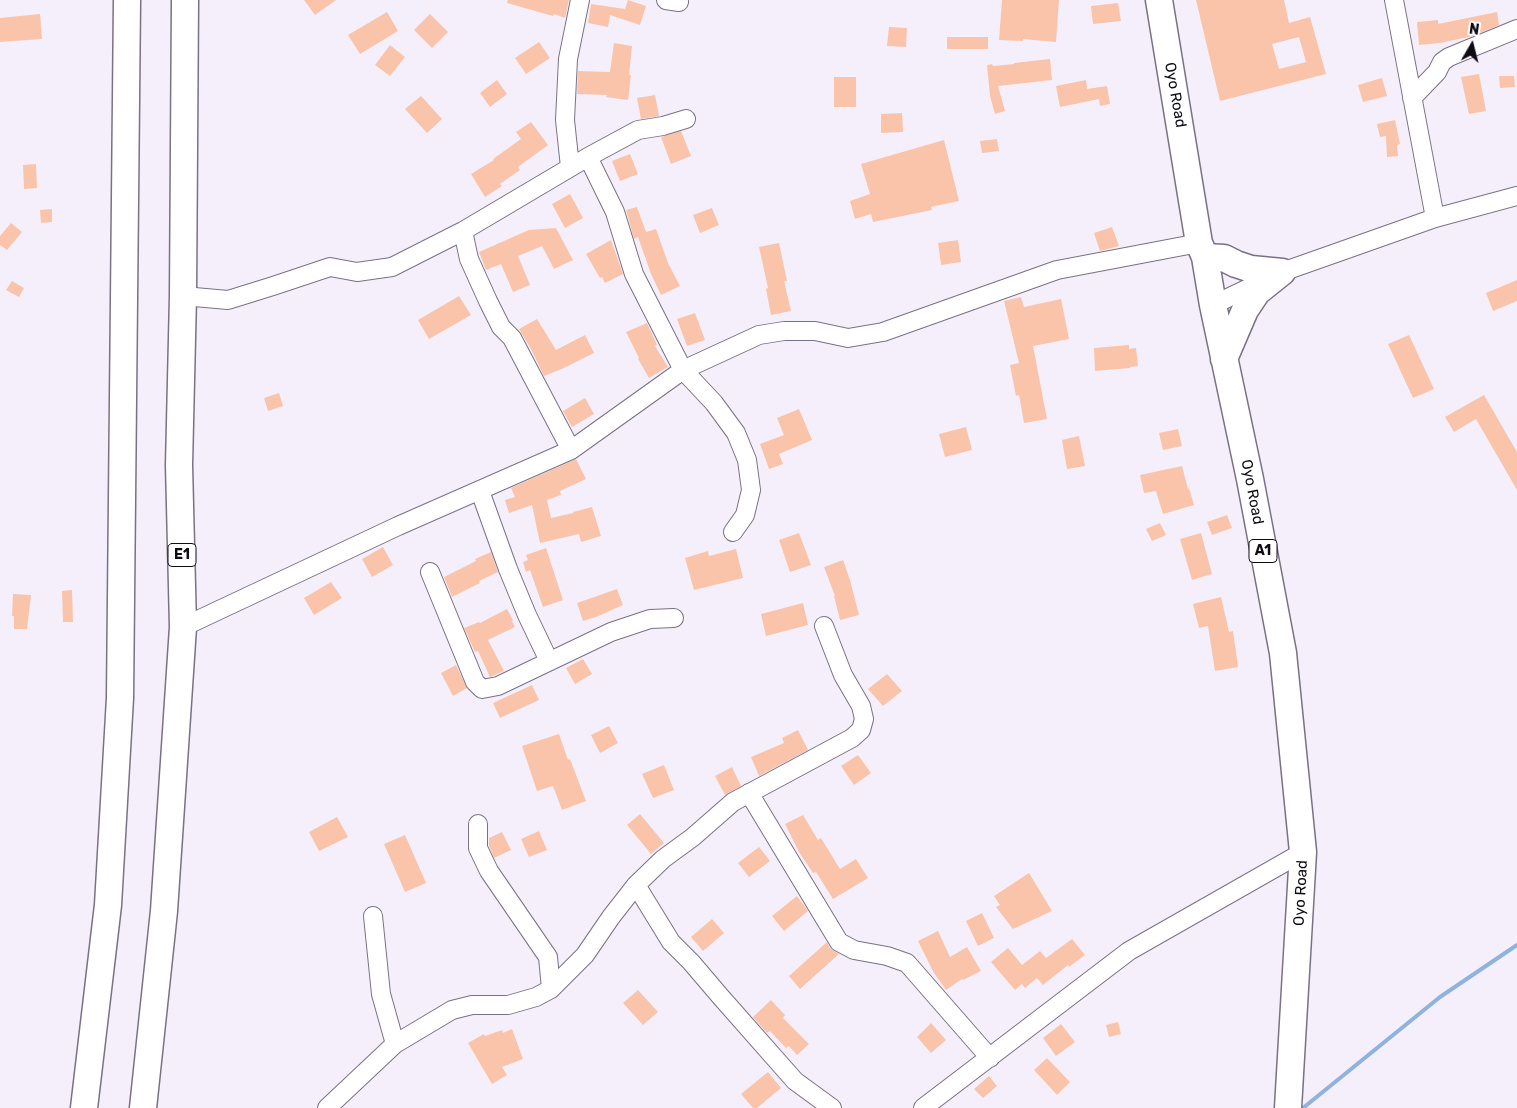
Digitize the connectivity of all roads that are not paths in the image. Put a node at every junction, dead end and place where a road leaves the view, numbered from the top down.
1 (127, 0) edge
2 (184, 0) edge
3 (580, 0) edge
4 (1159, 0) edge
5 (1394, 0) edge
6 (1517, 29) edge
7 (1412, 98) junction
8 (686, 119) dead end
9 (588, 157) junction
10 (570, 168) junction
11 (1517, 196) edge
12 (1435, 218) junction
13 (463, 231) junction
14 (1202, 250) junction
15 (1282, 272) junction
16 (183, 296) junction
17 (1213, 305) junction
18 (1224, 359) junction
19 (682, 370) junction
20 (571, 450) junction
21 (480, 491) junction
22 (733, 532) dead end
23 (430, 572) dead end
24 (674, 618) dead end
25 (824, 626) dead end
26 (183, 627) junction
27 (548, 661) junction
28 (749, 792) junction
29 (478, 824) dead end
30 (1304, 852) junction
31 (636, 885) junction
32 (373, 916) dead end
33 (551, 989) junction
34 (395, 1044) junction
35 (990, 1058) junction
36 (84, 1108) edge
37 (143, 1108) edge
38 (327, 1108) edge
39 (832, 1108) edge
40 (923, 1108) edge
41 (1288, 1108) edge

1 - 36 highway
2 - 16 highway, E1
3 - 10 street
4 - 14 highway, Oyo Road / A1
5 - 7 street
6 - 7 street
7 - 12 street
8 - 9 street
9 - 10 street
9 - 19 street
10 - 13 street
11 - 12 street
12 - 15 street
13 - 16 street
13 - 20 street
14 - 15 highway
14 - 17 highway, Oyo Road / A1
14 - 19 street
15 - 17 street
15 - 18 highway
16 - 26 highway, E1
17 - 18 highway, Oyo Road / A1
18 - 30 highway, Oyo Road / A1
19 - 20 street
19 - 22 street
20 - 21 street
21 - 26 street
21 - 27 street
23 - 27 street
24 - 27 street
25 - 28 street
26 - 37 highway, E1
28 - 31 street
28 - 35 street
29 - 33 street
30 - 35 street
30 - 41 highway, Oyo Road / A1
31 - 33 street
31 - 39 street
32 - 34 street
33 - 34 street
34 - 38 street
35 - 40 street

